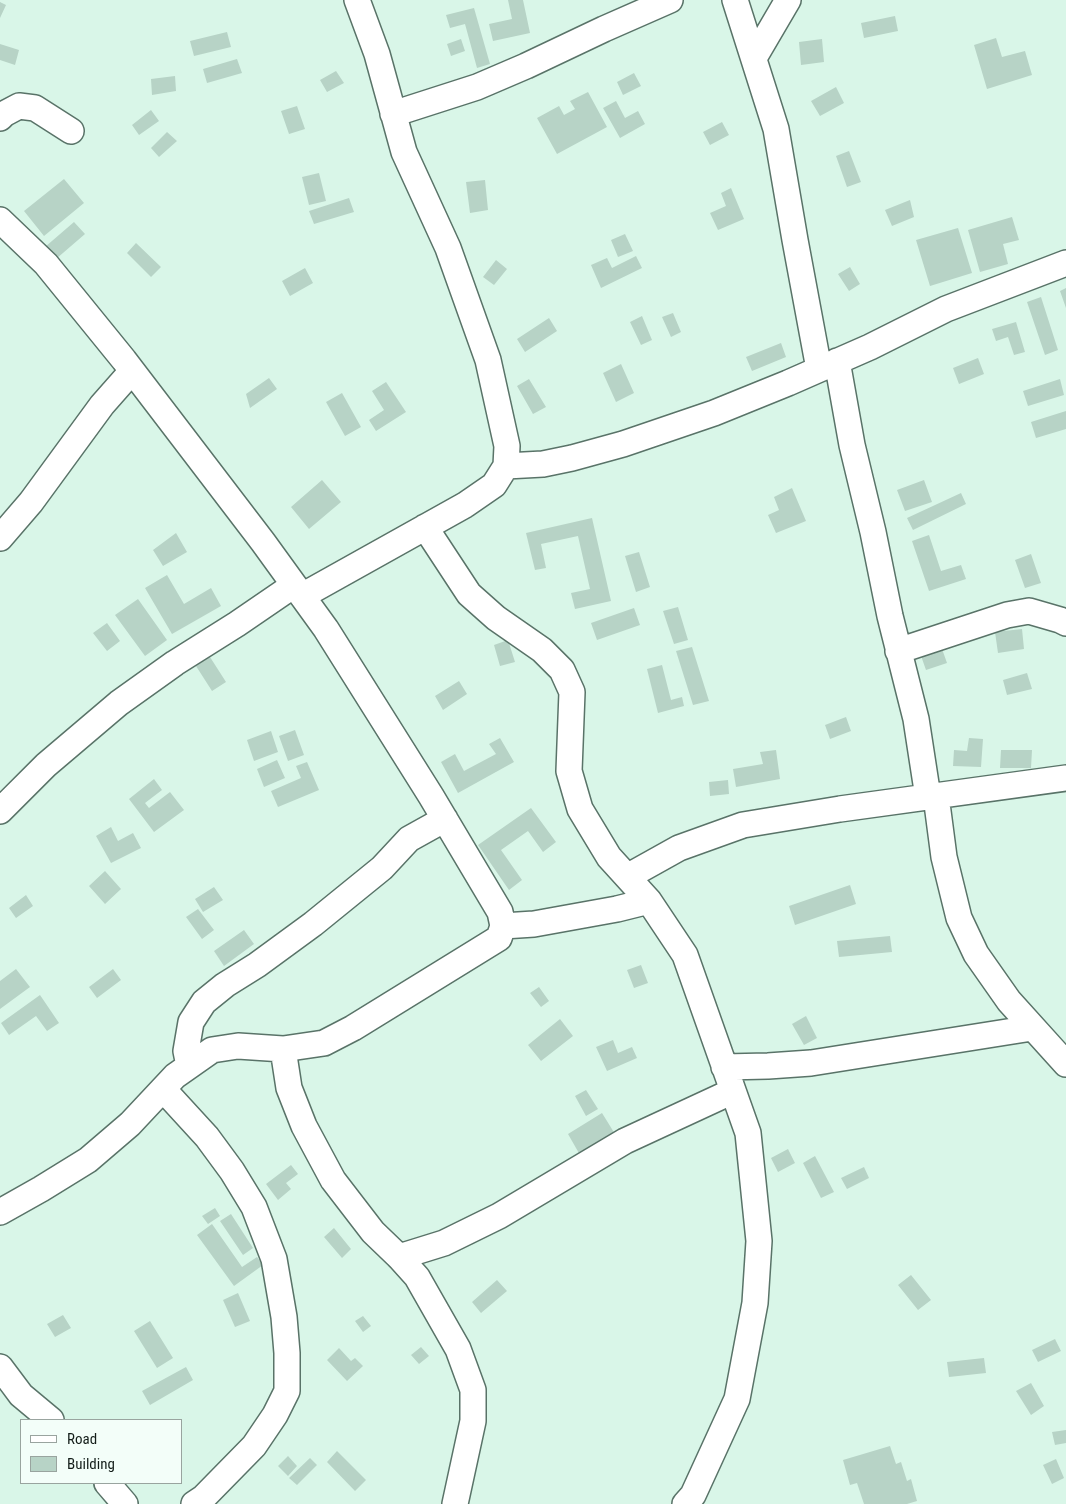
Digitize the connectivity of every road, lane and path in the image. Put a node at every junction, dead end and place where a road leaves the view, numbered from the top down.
1 (357, 0) edge
2 (670, 0) edge
3 (735, 0) edge
4 (788, 0) edge
5 (754, 58) junction
6 (394, 114) junction
7 (0, 118) edge
8 (71, 131) dead end
9 (0, 220) edge
10 (1066, 263) edge
11 (828, 365) junction
12 (132, 371) junction
13 (506, 466) junction
14 (425, 527) junction
15 (0, 538) edge
16 (298, 590) junction
17 (1066, 623) edge
18 (898, 650) junction
19 (1066, 778) edge
20 (932, 797) junction
21 (0, 812) edge
22 (445, 819) junction
23 (627, 877) junction
24 (649, 901) junction
25 (503, 926) junction
26 (1032, 1028) junction
27 (284, 1049) junction
28 (1066, 1064) edge
29 (189, 1066) junction
30 (724, 1067) junction
31 (163, 1089) junction
32 (733, 1091) junction
33 (0, 1212) edge
34 (399, 1257) junction
35 (0, 1367) edge
36 (50, 1419) edge
37 (108, 1484) edge
38 (125, 1504) edge
39 (194, 1504) edge
40 (455, 1504) edge
41 (685, 1504) edge

1 - 6 street
2 - 6 street
3 - 5 street
4 - 5 street
5 - 11 street
6 - 13 street
7 - 8 street
9 - 12 street
10 - 11 street
11 - 13 street
11 - 18 street
12 - 15 street
12 - 16 street
13 - 14 street
14 - 16 street
14 - 23 street
16 - 21 street
16 - 22 street
17 - 18 street
18 - 20 street
19 - 20 street
20 - 23 street
20 - 26 street
22 - 25 street
22 - 29 street
23 - 24 street
24 - 25 street
24 - 30 street
25 - 27 street
26 - 28 street
26 - 30 street
27 - 29 street
27 - 34 street
29 - 31 street
30 - 32 street
31 - 33 street
31 - 39 street
32 - 34 street
32 - 41 street
34 - 40 street
35 - 36 street
37 - 38 street

